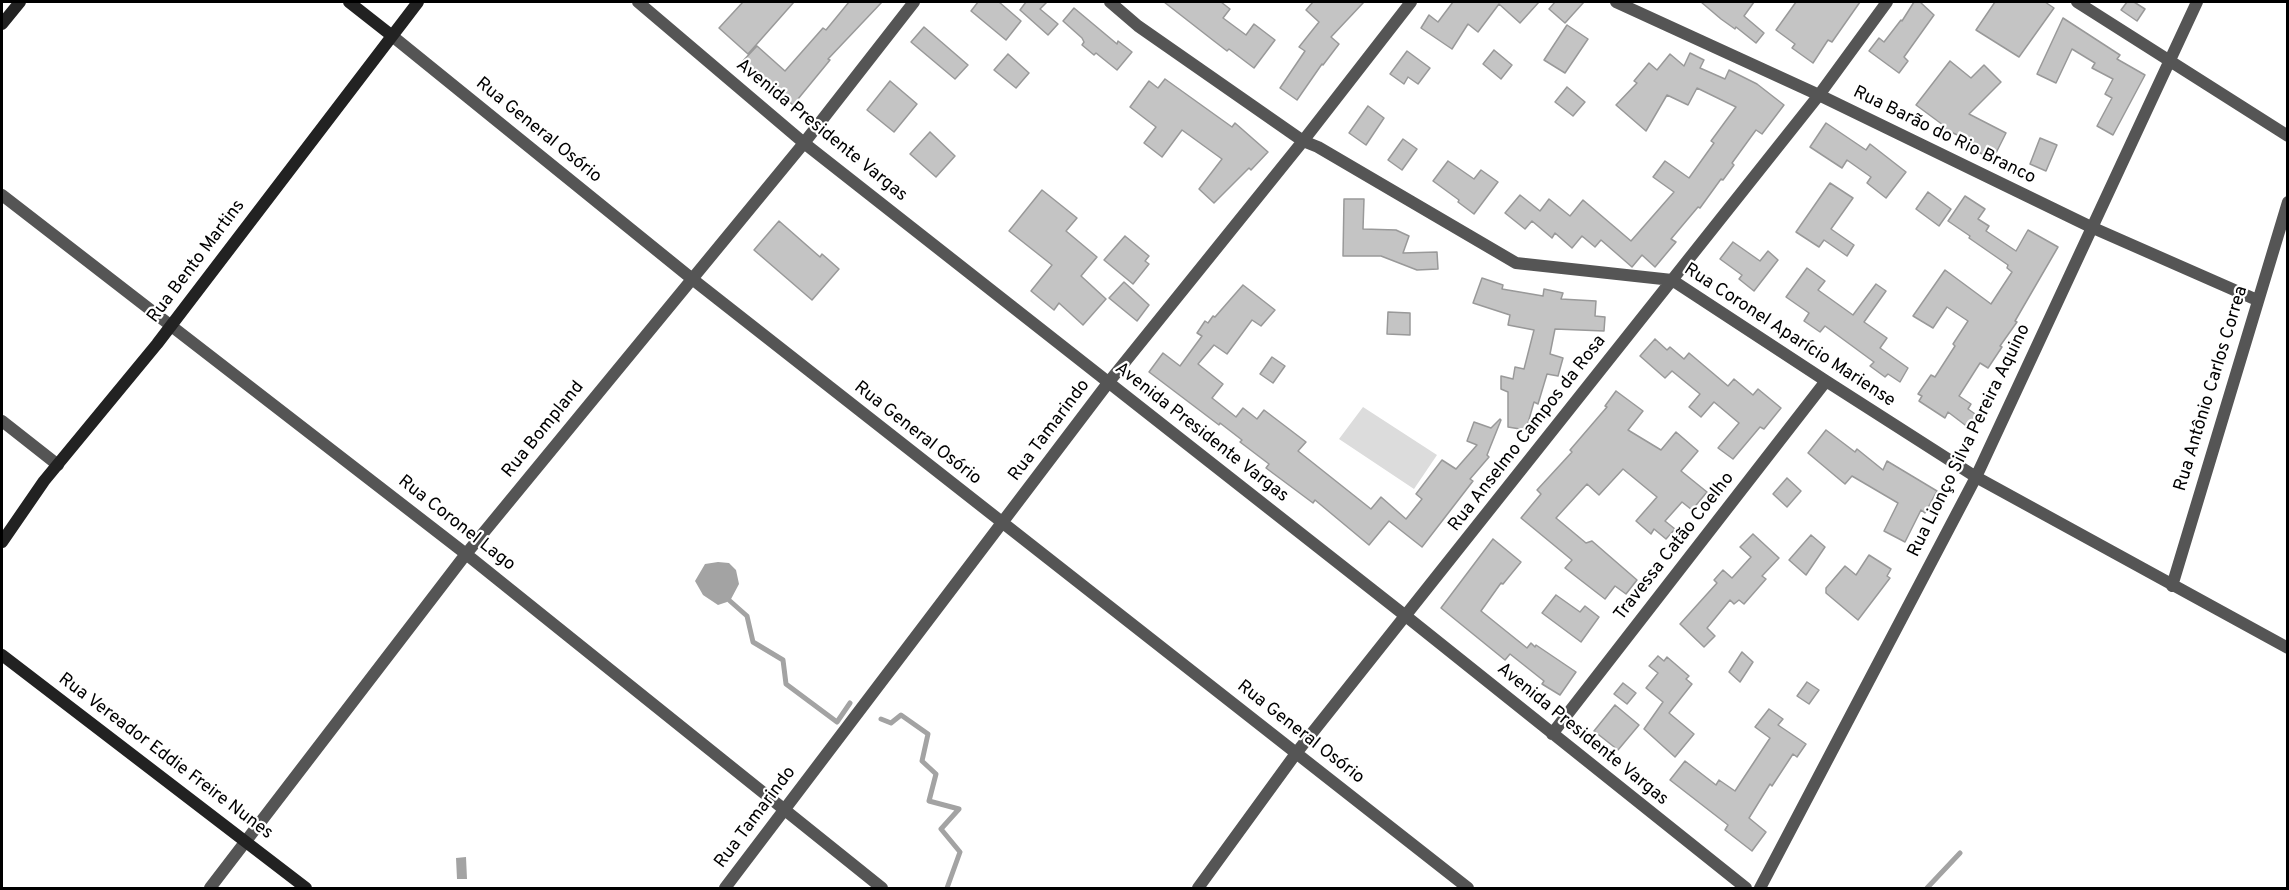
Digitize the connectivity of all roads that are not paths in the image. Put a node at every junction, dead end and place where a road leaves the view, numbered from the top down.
1 (20, 2) edge
2 (349, 2) edge
3 (417, 2) edge
4 (638, 2) edge
5 (914, 2) edge
6 (1110, 2) edge
7 (1411, 2) edge
8 (1616, 2) edge
9 (1887, 2) edge
10 (2076, 2) edge
11 (2197, 2) edge
12 (2, 24) edge
13 (391, 35) junction
14 (2170, 62) junction
15 (1819, 95) junction
16 (2288, 136) edge
17 (1303, 141) junction
18 (804, 143) junction
19 (2, 195) edge
20 (2288, 201) edge
21 (2091, 227) junction
22 (691, 278) junction
23 (1672, 280) junction
24 (2257, 300) junction
25 (170, 327) junction
26 (1826, 381) junction
27 (1108, 383) junction
28 (2, 421) edge
29 (58, 465) junction
30 (1976, 477) junction
31 (1002, 524) junction
32 (2, 542) edge
33 (466, 554) junction
34 (2172, 586) junction
35 (1407, 617) junction
36 (2288, 648) edge
37 (2, 655) edge
38 (1552, 734) junction
39 (1297, 752) junction
40 (785, 811) junction
41 (247, 842) junction
42 (210, 888) edge
43 (306, 888) edge
44 (725, 888) edge
45 (882, 888) edge
46 (1198, 888) edge
47 (1468, 888) edge
48 (1746, 888) edge
49 (1760, 888) edge

1 - 12 street
2 - 13 street, Rua General Osório
3 - 13 street, Rua Bento Martins
4 - 18 street, Avenida Presidente Vargas
5 - 18 street, Rua Bompland
6 - 17 street, Rua Coronel Aparício Mariense
7 - 17 street, Rua Tamarindo
8 - 15 street, Rua Barão do Rio Branco
9 - 15 street, Rua Anselmo Campos da Rosa
10 - 14 street
11 - 14 street, Rua Lionço Silva Pereira Aquino
13 - 22 street, Rua General Osório
13 - 25 street, Rua Bento Martins
14 - 16 street
14 - 21 street, Rua Lionço Silva Pereira Aquino
15 - 21 street, Rua Barão do Rio Branco
15 - 23 street, Rua Anselmo Campos da Rosa
17 - 23 street, Rua Coronel Aparício Mariense
17 - 27 street, Rua Tamarindo
18 - 22 street, Rua Bompland
18 - 27 street, Avenida Presidente Vargas
19 - 25 street, Rua Coronel Lago
20 - 24 street, Rua Antônio Carlos Correa
21 - 24 street, Rua Barão do Rio Branco
21 - 30 street, Rua Lionço Silva Pereira Aquino
22 - 31 street, Rua General Osório
22 - 33 street, Rua Bompland
23 - 26 street, Rua Coronel Aparício Mariense
23 - 35 street, Rua Anselmo Campos da Rosa
24 - 34 street, Rua Antônio Carlos Correa
25 - 29 street, Rua Bento Martins
25 - 33 street, Rua Coronel Lago
26 - 30 street, Rua Coronel Aparício Mariense
26 - 38 street, Travessa Catão Coelho
27 - 31 street, Rua Tamarindo
27 - 35 street, Avenida Presidente Vargas
28 - 29 street
29 - 32 street, Rua Bento Martins
30 - 34 street, Rua Coronel Aparício Mariense
30 - 49 street, Rua Lionço Silva Pereira Aquino
31 - 39 street, Rua General Osório
31 - 40 street, Rua Tamarindo
33 - 40 street, Rua Coronel Lago
33 - 41 street, Rua Bompland
34 - 36 street, Rua Coronel Aparício Mariense
35 - 38 street, Avenida Presidente Vargas
35 - 39 street, Rua Anselmo Campos da Rosa
37 - 41 street, Rua Vereador Eddie Freire Nunes
38 - 48 street, Avenida Presidente Vargas
39 - 46 street, Rua Anselmo Campos da Rosa
39 - 47 street, Rua General Osório
40 - 44 street, Rua Tamarindo
40 - 45 street, Rua Coronel Lago
41 - 42 street, Rua Bompland
41 - 43 street, Rua Vereador Eddie Freire Nunes

